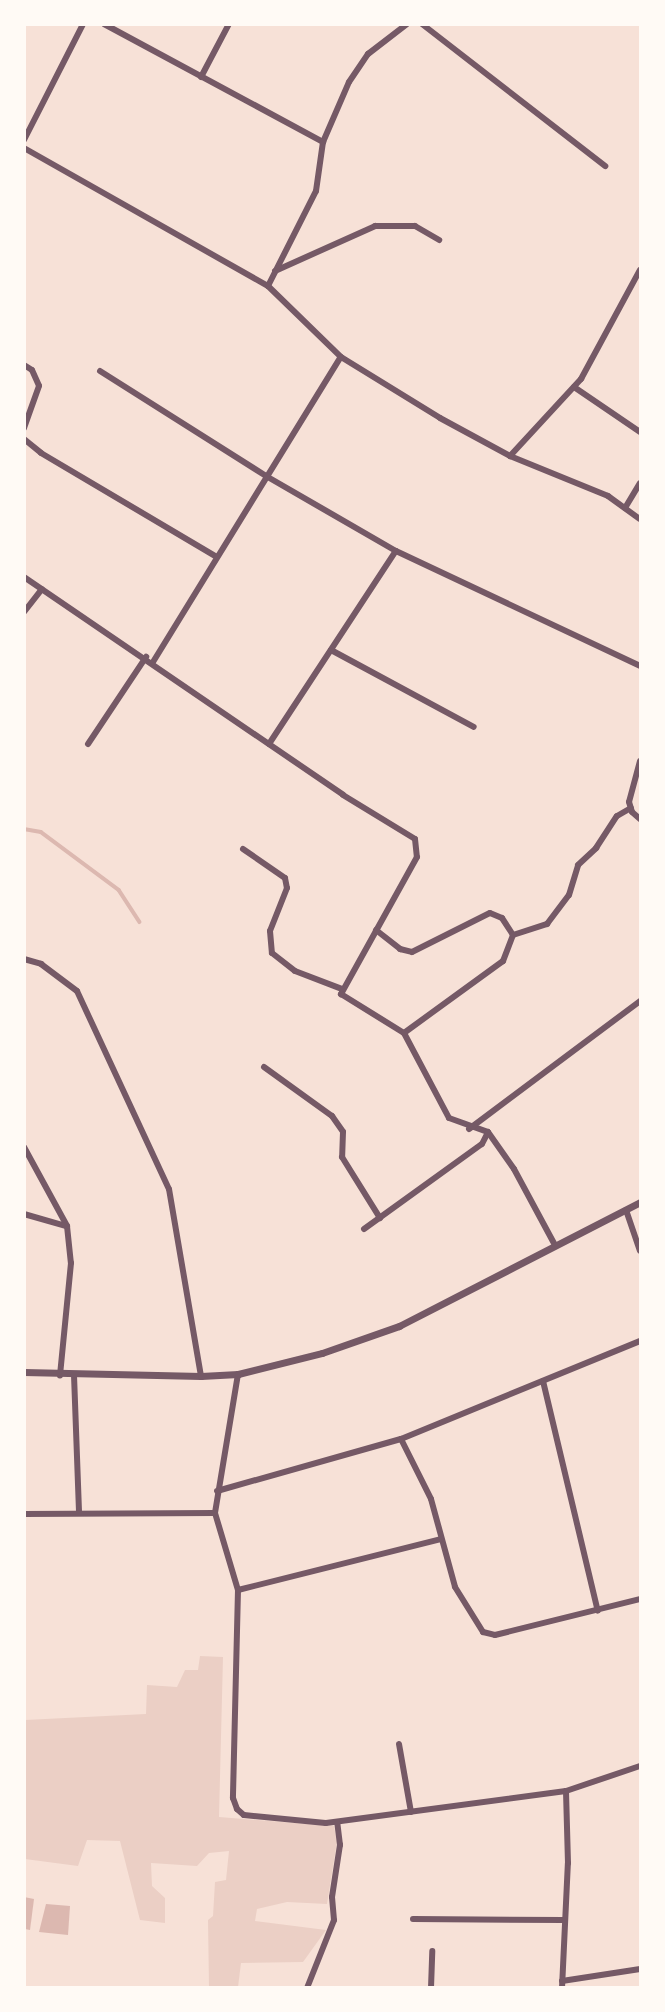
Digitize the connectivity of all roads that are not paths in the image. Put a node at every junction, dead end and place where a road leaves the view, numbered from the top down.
1 (83, 24) edge
2 (104, 24) edge
3 (229, 24) edge
4 (407, 24) edge
5 (422, 24) edge
6 (201, 77) junction
7 (24, 141) edge
8 (323, 142) junction
9 (24, 148) edge
10 (605, 166) dead end
11 (439, 240) dead end
12 (640, 270) edge
13 (275, 271) junction
14 (268, 286) junction
15 (341, 357) junction
16 (24, 365) edge
17 (100, 371) dead end
18 (574, 387) junction
19 (24, 428) edge
20 (640, 432) edge
21 (24, 439) edge
22 (510, 456) junction
23 (266, 476) junction
24 (640, 483) edge
25 (625, 508) junction
26 (640, 519) edge
27 (396, 551) junction
28 (217, 557) junction
29 (24, 577) edge
30 (42, 589) junction
31 (24, 612) edge
32 (331, 650) junction
33 (146, 657) junction
34 (153, 662) junction
35 (640, 666) edge
36 (474, 727) dead end
37 (88, 744) dead end
38 (269, 744) junction
39 (640, 761) edge
40 (631, 807) junction
41 (640, 819) edge
42 (243, 849) dead end
43 (376, 930) junction
44 (513, 935) junction
45 (24, 959) edge
46 (342, 989) junction
47 (640, 1001) edge
48 (404, 1033) junction
49 (264, 1068) dead end
50 (470, 1129) junction
51 (488, 1132) junction
52 (24, 1147) edge
53 (640, 1202) edge
54 (626, 1210) junction
55 (24, 1214) edge
56 (380, 1218) junction
57 (67, 1226) junction
58 (364, 1229) dead end
59 (555, 1245) junction
60 (640, 1251) edge
61 (640, 1341) edge
62 (24, 1372) edge
63 (239, 1374) junction
64 (60, 1375) junction
65 (74, 1375) junction
66 (201, 1376) junction
67 (543, 1381) junction
68 (401, 1439) junction
69 (217, 1491) junction
70 (79, 1512) junction
71 (215, 1513) junction
72 (24, 1514) edge
73 (441, 1539) junction
74 (238, 1590) junction
75 (640, 1599) edge
76 (598, 1611) junction
77 (399, 1744) dead end
78 (640, 1766) edge
79 (566, 1791) junction
80 (411, 1812) junction
81 (337, 1822) junction
82 (413, 1919) dead end
83 (564, 1920) junction
84 (432, 1951) dead end
85 (640, 1969) edge
86 (562, 1984) edge
87 (307, 1987) edge
88 (431, 1987) edge

1 - 7 street
2 - 6 street
3 - 6 street
4 - 8 street
5 - 10 street
6 - 8 street
8 - 13 street
9 - 14 street
11 - 13 street
12 - 18 street
13 - 14 street
14 - 15 street
15 - 22 street
15 - 23 street
16 - 19 street
17 - 23 street
18 - 20 street
18 - 22 street
21 - 28 street
22 - 25 street
23 - 27 street
23 - 28 street
24 - 25 street
25 - 26 street
27 - 32 street
27 - 35 street
28 - 34 street
29 - 30 street
30 - 31 street
30 - 33 street
32 - 36 street
32 - 38 street
33 - 34 street
33 - 37 street
34 - 38 street
38 - 43 street
39 - 40 street
40 - 41 street
40 - 44 street
42 - 46 street
43 - 44 street
43 - 46 street
44 - 48 street
45 - 66 street
46 - 48 street
47 - 50 street
48 - 50 street
49 - 56 street
50 - 51 street
51 - 56 street
51 - 59 street
52 - 57 street
53 - 54 street
54 - 59 street
54 - 60 street
55 - 57 street
56 - 58 street
57 - 64 street
59 - 63 street
61 - 67 street
62 - 64 street
63 - 66 street
63 - 69 street
64 - 65 street
65 - 66 street
65 - 70 street
67 - 68 street
67 - 76 street
68 - 69 street
68 - 73 street
69 - 71 street
70 - 71 street
70 - 72 street
71 - 74 street
73 - 74 street
73 - 76 street
74 - 81 street
75 - 76 street
77 - 80 street
78 - 79 street
79 - 80 street
79 - 83 street
80 - 81 street
81 - 87 street
82 - 83 street
83 - 86 street
84 - 88 street
85 - 86 street

